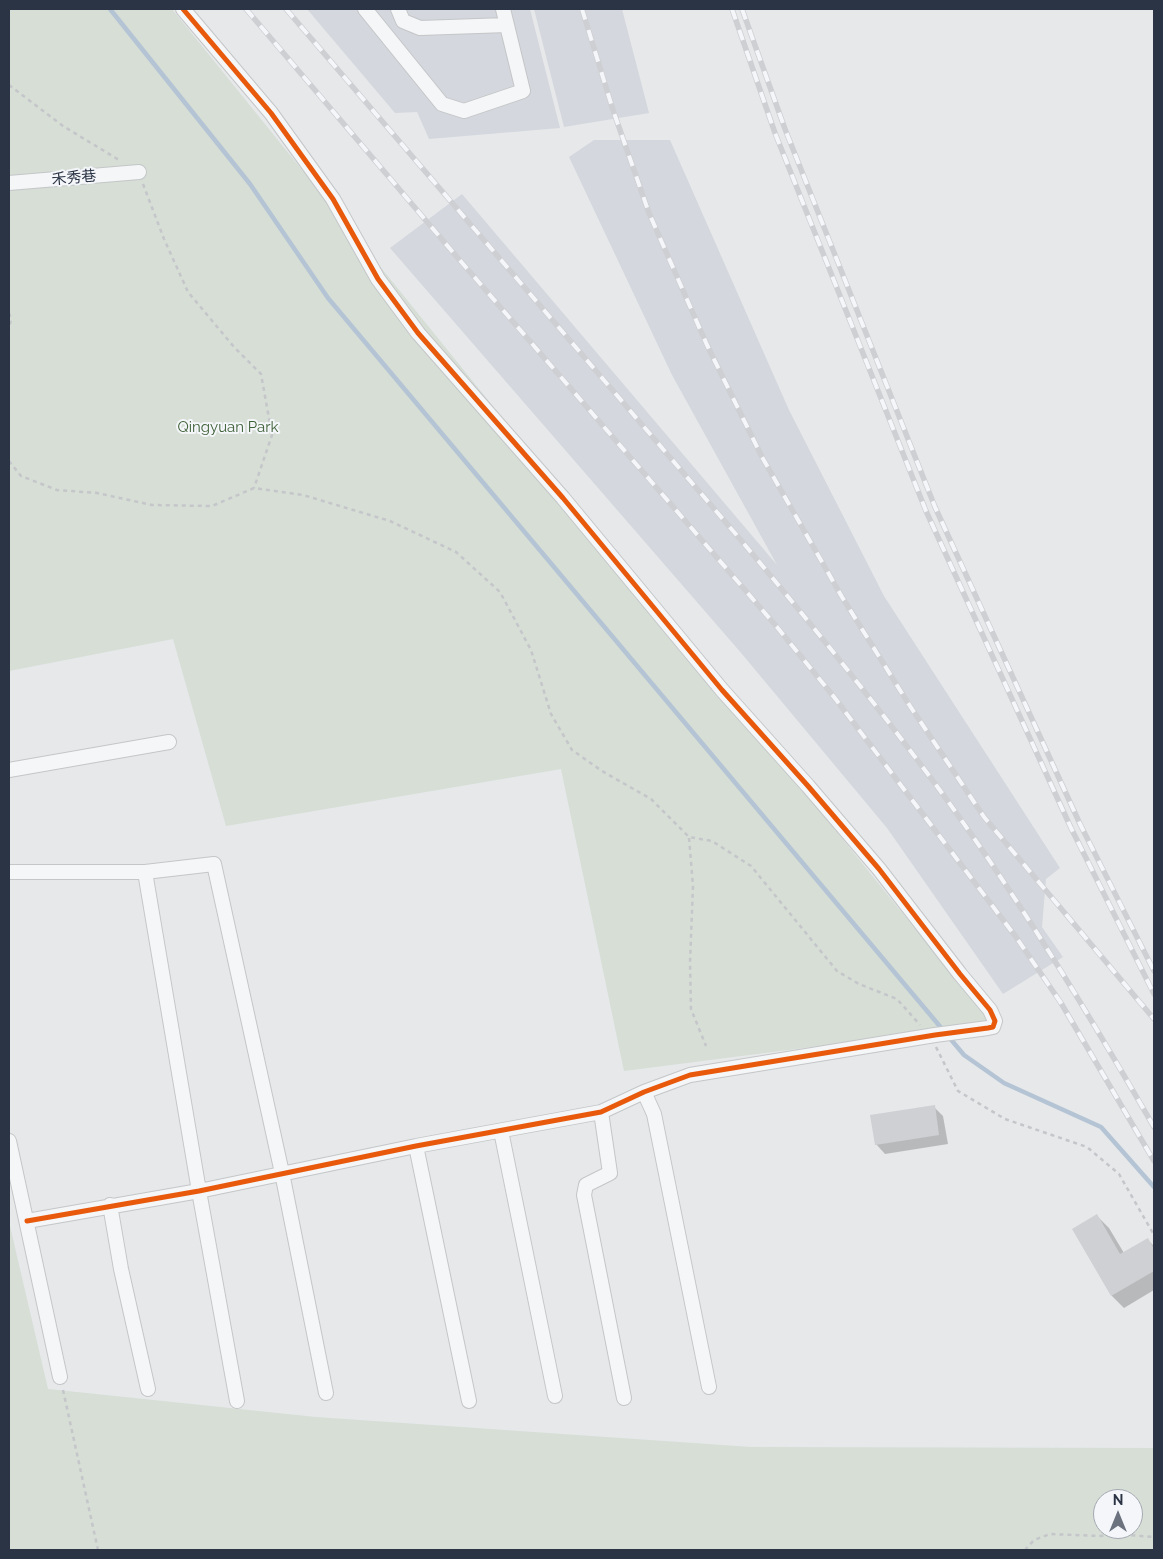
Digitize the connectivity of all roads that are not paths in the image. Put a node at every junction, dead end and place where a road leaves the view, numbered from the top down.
1 (183, 9) edge
2 (364, 9) edge
3 (398, 9) edge
4 (503, 9) edge
5 (507, 25) junction
6 (139, 172) road end
7 (9, 183) edge
8 (169, 742) dead end
9 (9, 770) edge
10 (9, 872) edge
11 (145, 872) junction
12 (644, 1092) junction
13 (601, 1112) junction
14 (501, 1131) junction
15 (9, 1141) edge
16 (416, 1146) junction
17 (282, 1173) junction
18 (199, 1191) junction
19 (110, 1205) junction
20 (27, 1221) junction
21 (60, 1377) road end
22 (709, 1387) dead end
23 (148, 1389) dead end
24 (326, 1393) dead end
25 (555, 1396) dead end
26 (624, 1398) dead end
27 (237, 1401) dead end
28 (469, 1401) dead end

1 - 12 street
2 - 5 street
3 - 5 street
4 - 5 street
6 - 7 street, 禾秀巷
8 - 9 street
10 - 11 street
11 - 17 street
11 - 18 street
12 - 13 street
12 - 22 street
13 - 14 street
13 - 26 street
14 - 16 street
14 - 25 street
15 - 20 street
16 - 17 street
16 - 28 street
17 - 18 street
17 - 24 street
18 - 19 street
18 - 27 street
19 - 20 street
19 - 23 street
20 - 21 street

